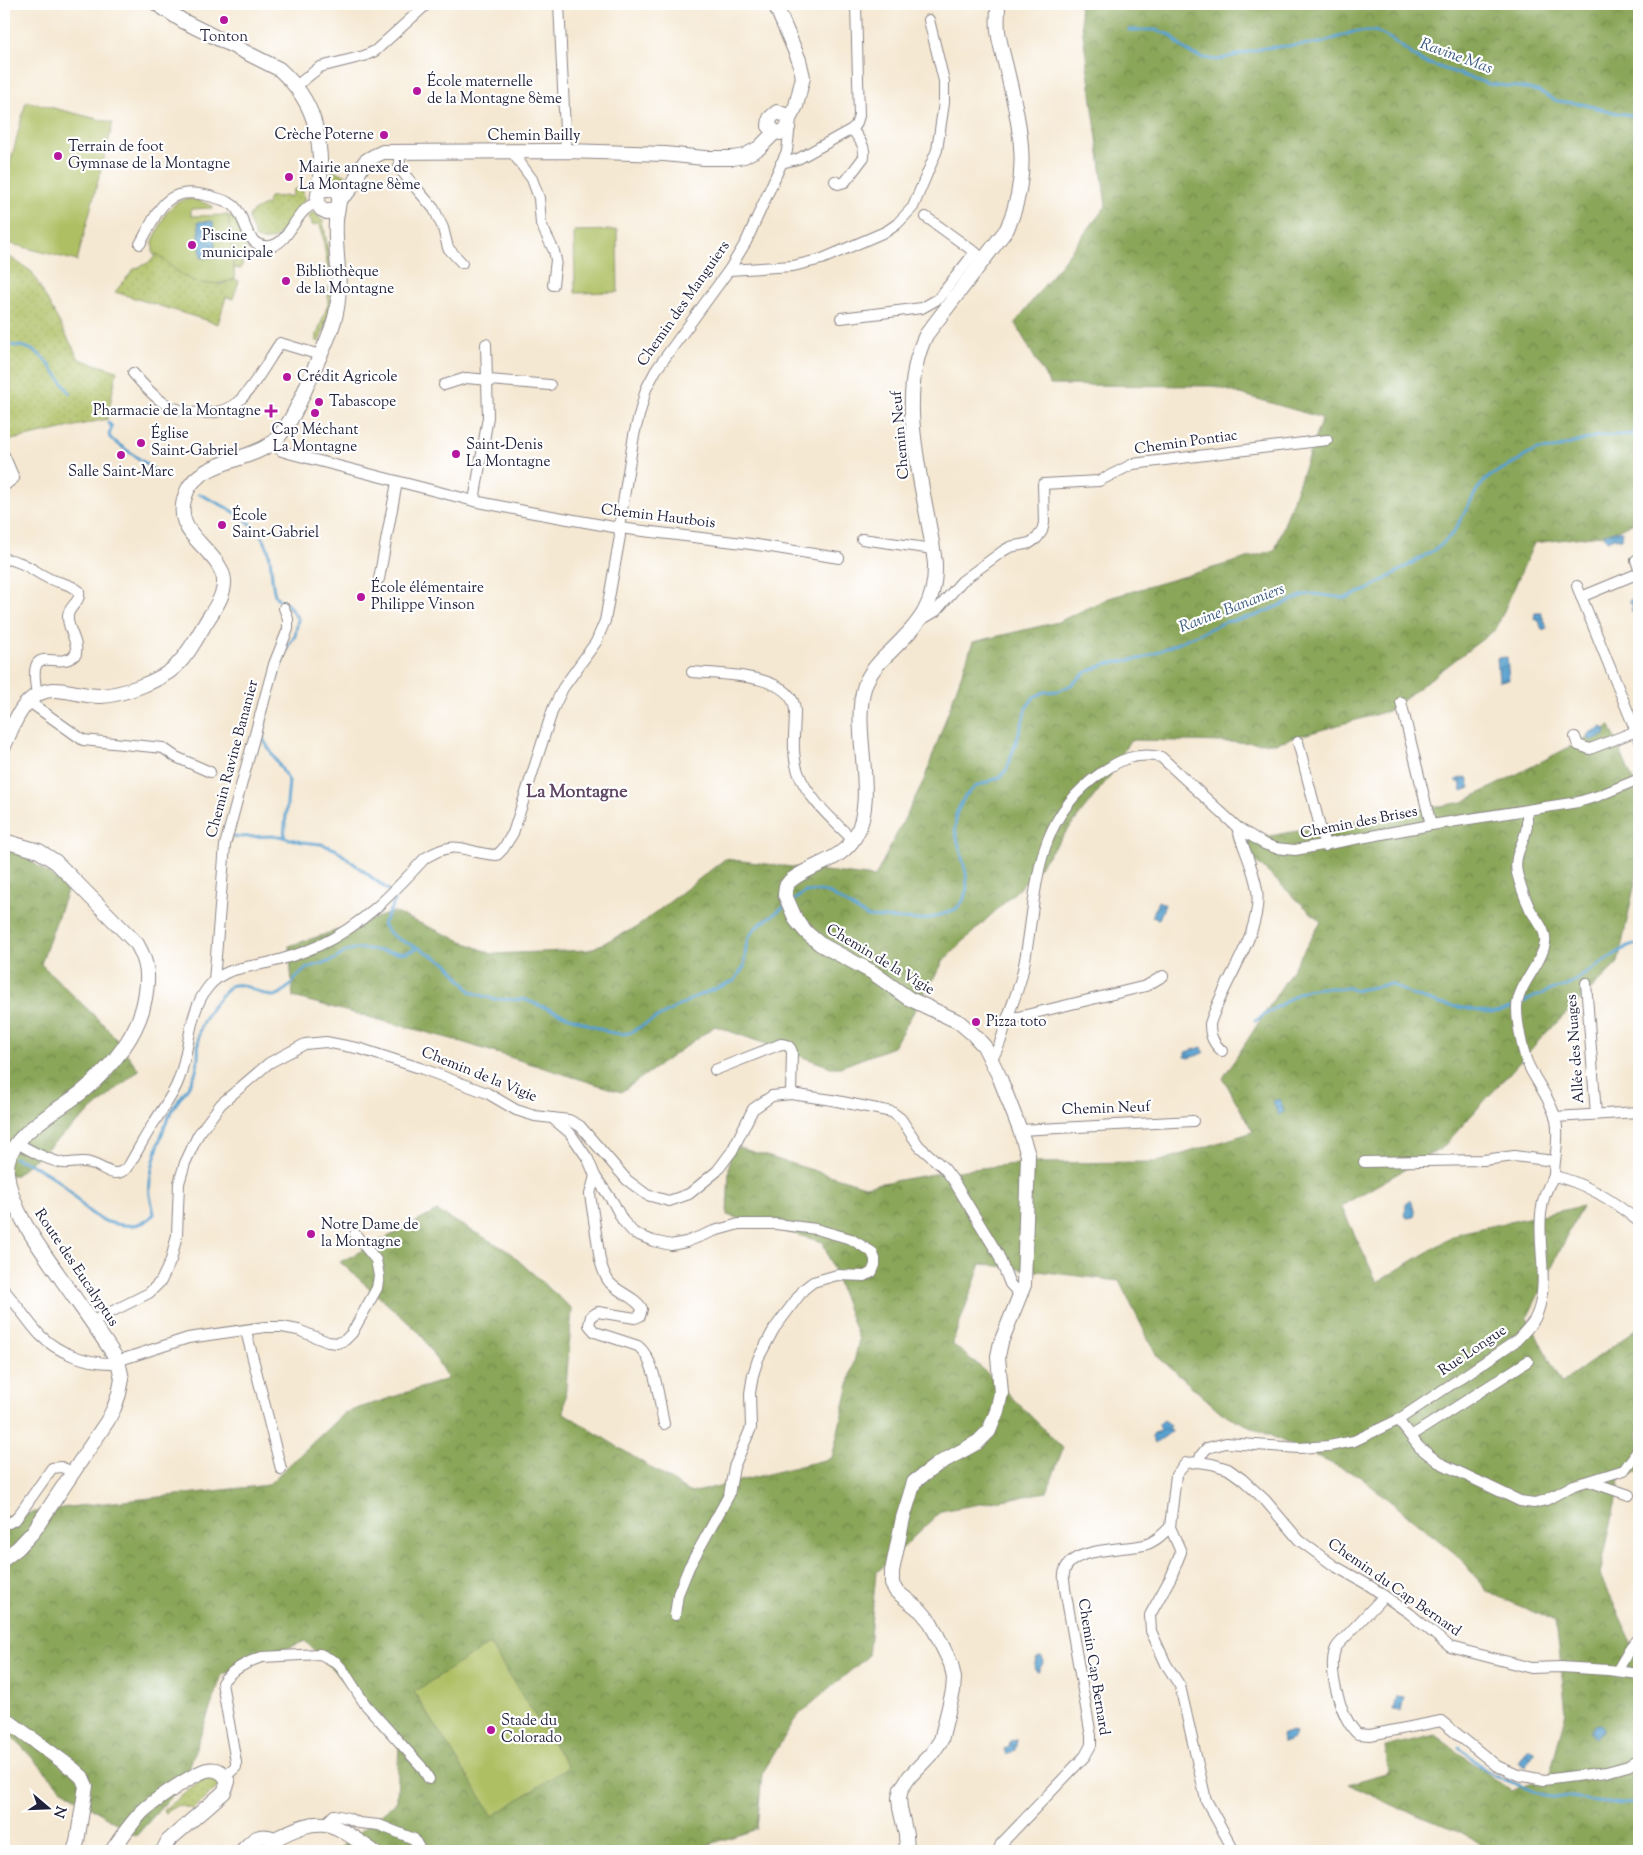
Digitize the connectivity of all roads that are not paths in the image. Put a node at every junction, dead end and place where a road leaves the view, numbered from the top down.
1 (157, 4) edge
2 (427, 4) edge
3 (559, 4) edge
4 (775, 4) edge
5 (856, 4) edge
6 (994, 5) edge
7 (929, 20) dead end
8 (296, 86) junction
9 (780, 125) junction
10 (852, 129) junction
11 (401, 152) junction
12 (512, 152) junction
13 (566, 152) junction
14 (781, 163) junction
15 (835, 181) dead end
16 (328, 201) junction
17 (926, 217) dead end
18 (140, 244) dead end
19 (979, 256) junction
20 (462, 263) dead end
21 (729, 270) junction
22 (553, 285) dead end
23 (841, 318) dead end
24 (486, 344) dead end
25 (320, 355) junction
26 (133, 373) dead end
27 (488, 380) junction
28 (444, 384) dead end
29 (550, 385) dead end
30 (1327, 440) dead end
31 (272, 443) junction
32 (4, 455) edge
33 (397, 482) junction
34 (4, 486) edge
35 (474, 501) junction
36 (619, 528) junction
37 (862, 539) dead end
38 (933, 549) junction
39 (839, 558) dead end
40 (4, 559) edge
41 (1638, 567) edge
42 (379, 579) dead end
43 (1577, 586) dead end
44 (1581, 597) junction
45 (284, 608) dead end
46 (920, 621) junction
47 (692, 672) dead end
48 (33, 698) junction
49 (1402, 702) dead end
50 (1638, 734) edge
51 (1576, 737) dead end
52 (1298, 742) dead end
53 (4, 746) edge
54 (210, 772) dead end
55 (1639, 779) edge
56 (1526, 810) junction
57 (1431, 825) junction
58 (1237, 827) junction
59 (853, 840) junction
60 (4, 841) edge
61 (1325, 846) junction
62 (1163, 976) dead end
63 (214, 981) junction
64 (1586, 983) dead end
65 (1007, 1018) junction
66 (1222, 1051) dead end
67 (991, 1059) junction
68 (715, 1070) dead end
69 (791, 1094) junction
70 (1639, 1112) edge
71 (1596, 1114) junction
72 (551, 1117) junction
73 (1555, 1117) junction
74 (1193, 1121) dead end
75 (1020, 1130) junction
76 (15, 1146) junction
77 (1554, 1161) junction
78 (1364, 1162) dead end
79 (595, 1176) junction
80 (1554, 1176) junction
81 (1639, 1222) edge
82 (355, 1234) dead end
83 (4, 1290) edge
84 (1020, 1295) junction
85 (91, 1322) junction
86 (246, 1331) junction
87 (118, 1361) junction
88 (1528, 1361) dead end
89 (1398, 1420) junction
90 (664, 1424) dead end
91 (1411, 1436) junction
92 (1639, 1449) edge
93 (1199, 1462) junction
94 (281, 1469) dead end
95 (72, 1472) junction
96 (1588, 1481) junction
97 (1629, 1495) dead end
98 (4, 1522) edge
99 (1170, 1527) junction
100 (4, 1559) edge
101 (1384, 1596) junction
102 (675, 1615) dead end
103 (1639, 1638) edge
104 (1617, 1671) junction
105 (1639, 1674) edge
106 (4, 1718) edge
107 (1639, 1759) edge
108 (226, 1776) junction
109 (429, 1779) dead end
110 (327, 1824) junction
111 (275, 1845) edge
112 (74, 1851) edge
113 (112, 1851) edge
114 (163, 1851) edge
115 (242, 1851) edge
116 (373, 1851) edge
117 (421, 1851) edge
118 (907, 1851) edge
119 (998, 1851) edge
120 (1234, 1851) edge

1 - 8 street
2 - 8 street
3 - 13 street
4 - 9 street, Chemin des Manguiers
5 - 10 street
6 - 19 street, Chemin Neuf
7 - 21 street
8 - 16 street
9 - 13 street, Chemin Bailly
9 - 14 street, Chemin des Manguiers
10 - 14 street
10 - 15 street
11 - 12 street, Chemin Bailly
11 - 16 street, Chemin Bailly
11 - 20 street
12 - 13 street, Chemin Bailly
12 - 22 street
14 - 21 street, Chemin des Manguiers
16 - 18 street
16 - 25 street
17 - 19 street
19 - 23 street
19 - 38 street, Chemin Neuf
21 - 36 street, Chemin des Manguiers
24 - 27 street
25 - 26 street
25 - 31 street
27 - 28 street
27 - 29 street
27 - 35 street
30 - 46 street, Chemin Pontiac
31 - 33 street, Chemin Hautbois
31 - 48 street
32 - 34 street
33 - 35 street, Chemin Hautbois
33 - 42 street
35 - 36 street, Chemin Hautbois
36 - 39 street, Chemin Hautbois
36 - 63 street, Chemin des Manguiers
37 - 38 street
38 - 46 street, Chemin Neuf
40 - 48 street
41 - 44 street
43 - 44 street
44 - 50 street
45 - 63 street, Chemin Ravine Bananier
46 - 59 street, Chemin Neuf
47 - 59 street
48 - 53 street
48 - 54 street
49 - 57 street
50 - 51 street
52 - 61 street
55 - 56 street, Chemin des Brises
56 - 57 street, Chemin des Brises
56 - 73 street
57 - 61 street, Chemin des Brises
58 - 61 street, Chemin des Brises
58 - 65 street, Chemin des Brises
58 - 66 street
59 - 67 street, Chemin de la Vigie
60 - 76 street
62 - 65 street
63 - 76 street
64 - 71 street, Allée des Nuages
65 - 67 street, Chemin des Brises
67 - 75 street, Chemin de la Vigie
68 - 69 street
69 - 72 street, Chemin de la Vigie
69 - 84 street, Chemin de la Vigie
70 - 71 street, Allée des Nuages
71 - 73 street, Allée des Nuages
72 - 79 street
72 - 85 street, Chemin de la Vigie
73 - 77 street
74 - 75 street, Chemin Neuf
75 - 84 street, Chemin de la Vigie
76 - 85 street, Route des Eucalyptus
77 - 78 street
77 - 80 street
79 - 90 street
79 - 102 street
80 - 81 street
80 - 89 street, Rue Longue
82 - 86 street
83 - 87 street
84 - 118 street, Chemin de la Vigie
85 - 87 street, Route des Eucalyptus
86 - 87 street
86 - 94 street
87 - 95 street, Route des Eucalyptus
88 - 91 street
89 - 91 street
89 - 93 street, Rue Longue
91 - 96 street
92 - 96 street
93 - 99 street
93 - 101 street, Chemin du Cap Bernard
95 - 98 street
95 - 100 street, Route des Eucalyptus
96 - 97 street
99 - 119 street, Chemin Cap Bernard
99 - 120 street
101 - 104 street, Chemin du Cap Bernard
101 - 107 street
103 - 104 street
104 - 105 street, Chemin du Cap Bernard
106 - 112 street
108 - 109 street
108 - 113 street
108 - 114 street
110 - 111 street
110 - 116 street
110 - 117 street
111 - 115 street

